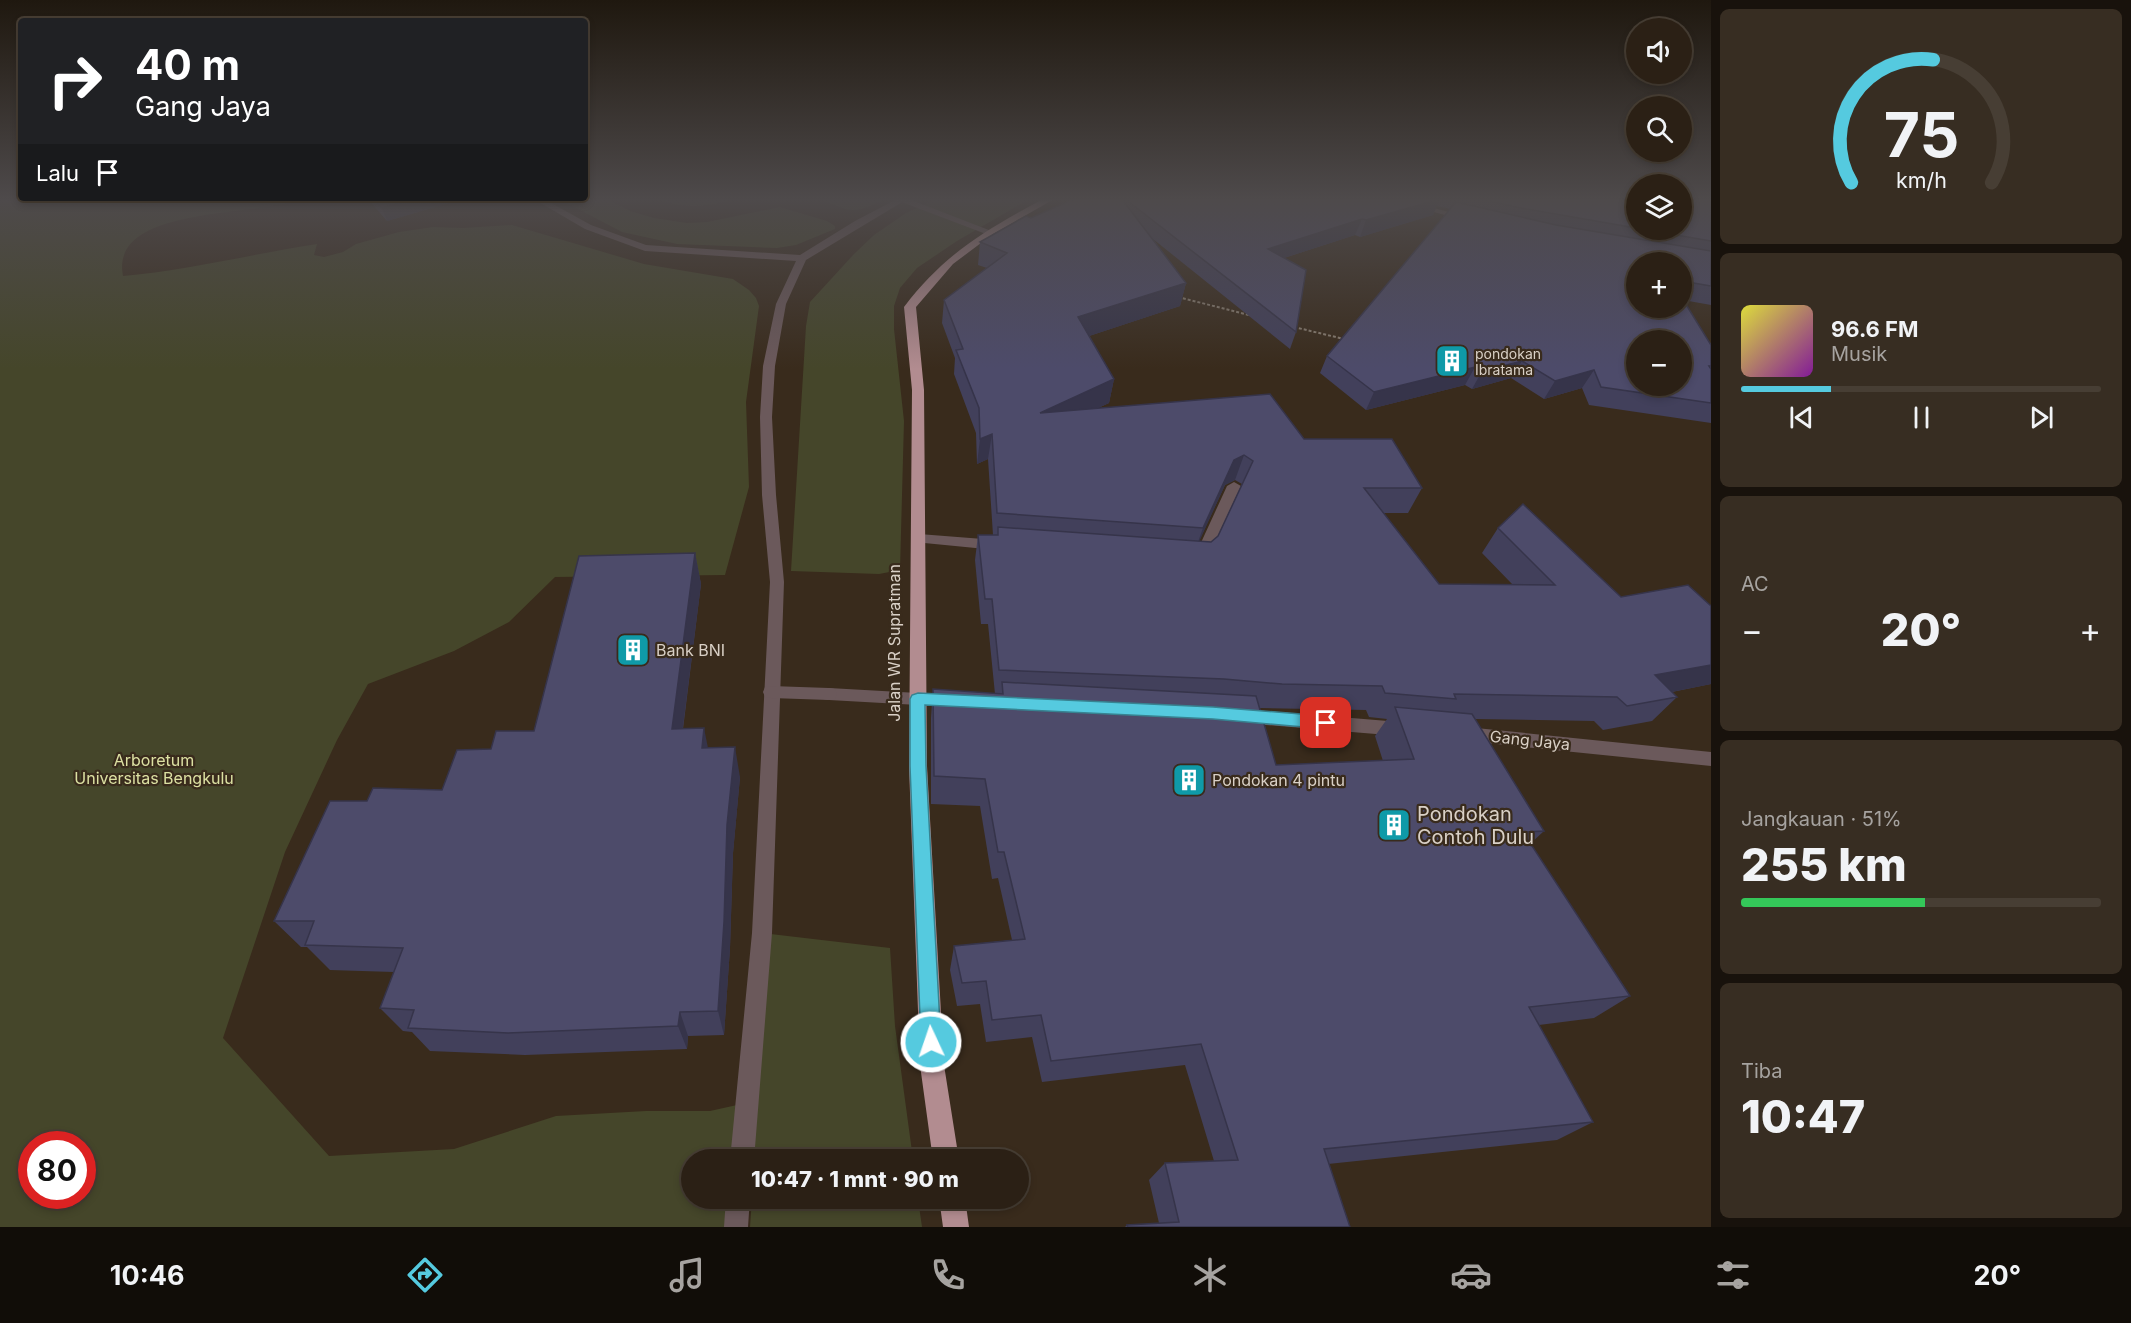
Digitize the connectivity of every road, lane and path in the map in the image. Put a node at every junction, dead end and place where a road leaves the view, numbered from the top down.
1 (759, 255) edge
2 (806, 255) edge
3 (957, 255) edge
4 (802, 258) junction
5 (1170, 295) edge
6 (1259, 318) edge
7 (1292, 326) edge
8 (1349, 340) edge
9 (1234, 486) edge
10 (919, 539) junction
11 (1012, 546) edge
12 (1188, 559) edge
13 (771, 692) junction
14 (924, 699) junction
15 (1225, 714) edge
16 (1413, 730) edge
17 (1448, 733) edge
18 (1711, 759) edge
19 (743, 1149) edge
20 (944, 1149) edge
21 (737, 1209) edge
22 (954, 1209) edge
23 (736, 1227) edge
24 (956, 1227) edge

1 - 4 street
2 - 4 street
3 - 10 highway, Jalan WR Supratman
4 - 13 street
5 - 6 path
7 - 8 path
9 - 12 street
10 - 11 street
10 - 14 highway, Jalan WR Supratman
13 - 14 street
13 - 19 street
14 - 20 highway, Jalan WR Supratman
15 - 16 street
17 - 18 street, Gang Jaya
21 - 23 street
22 - 24 highway

